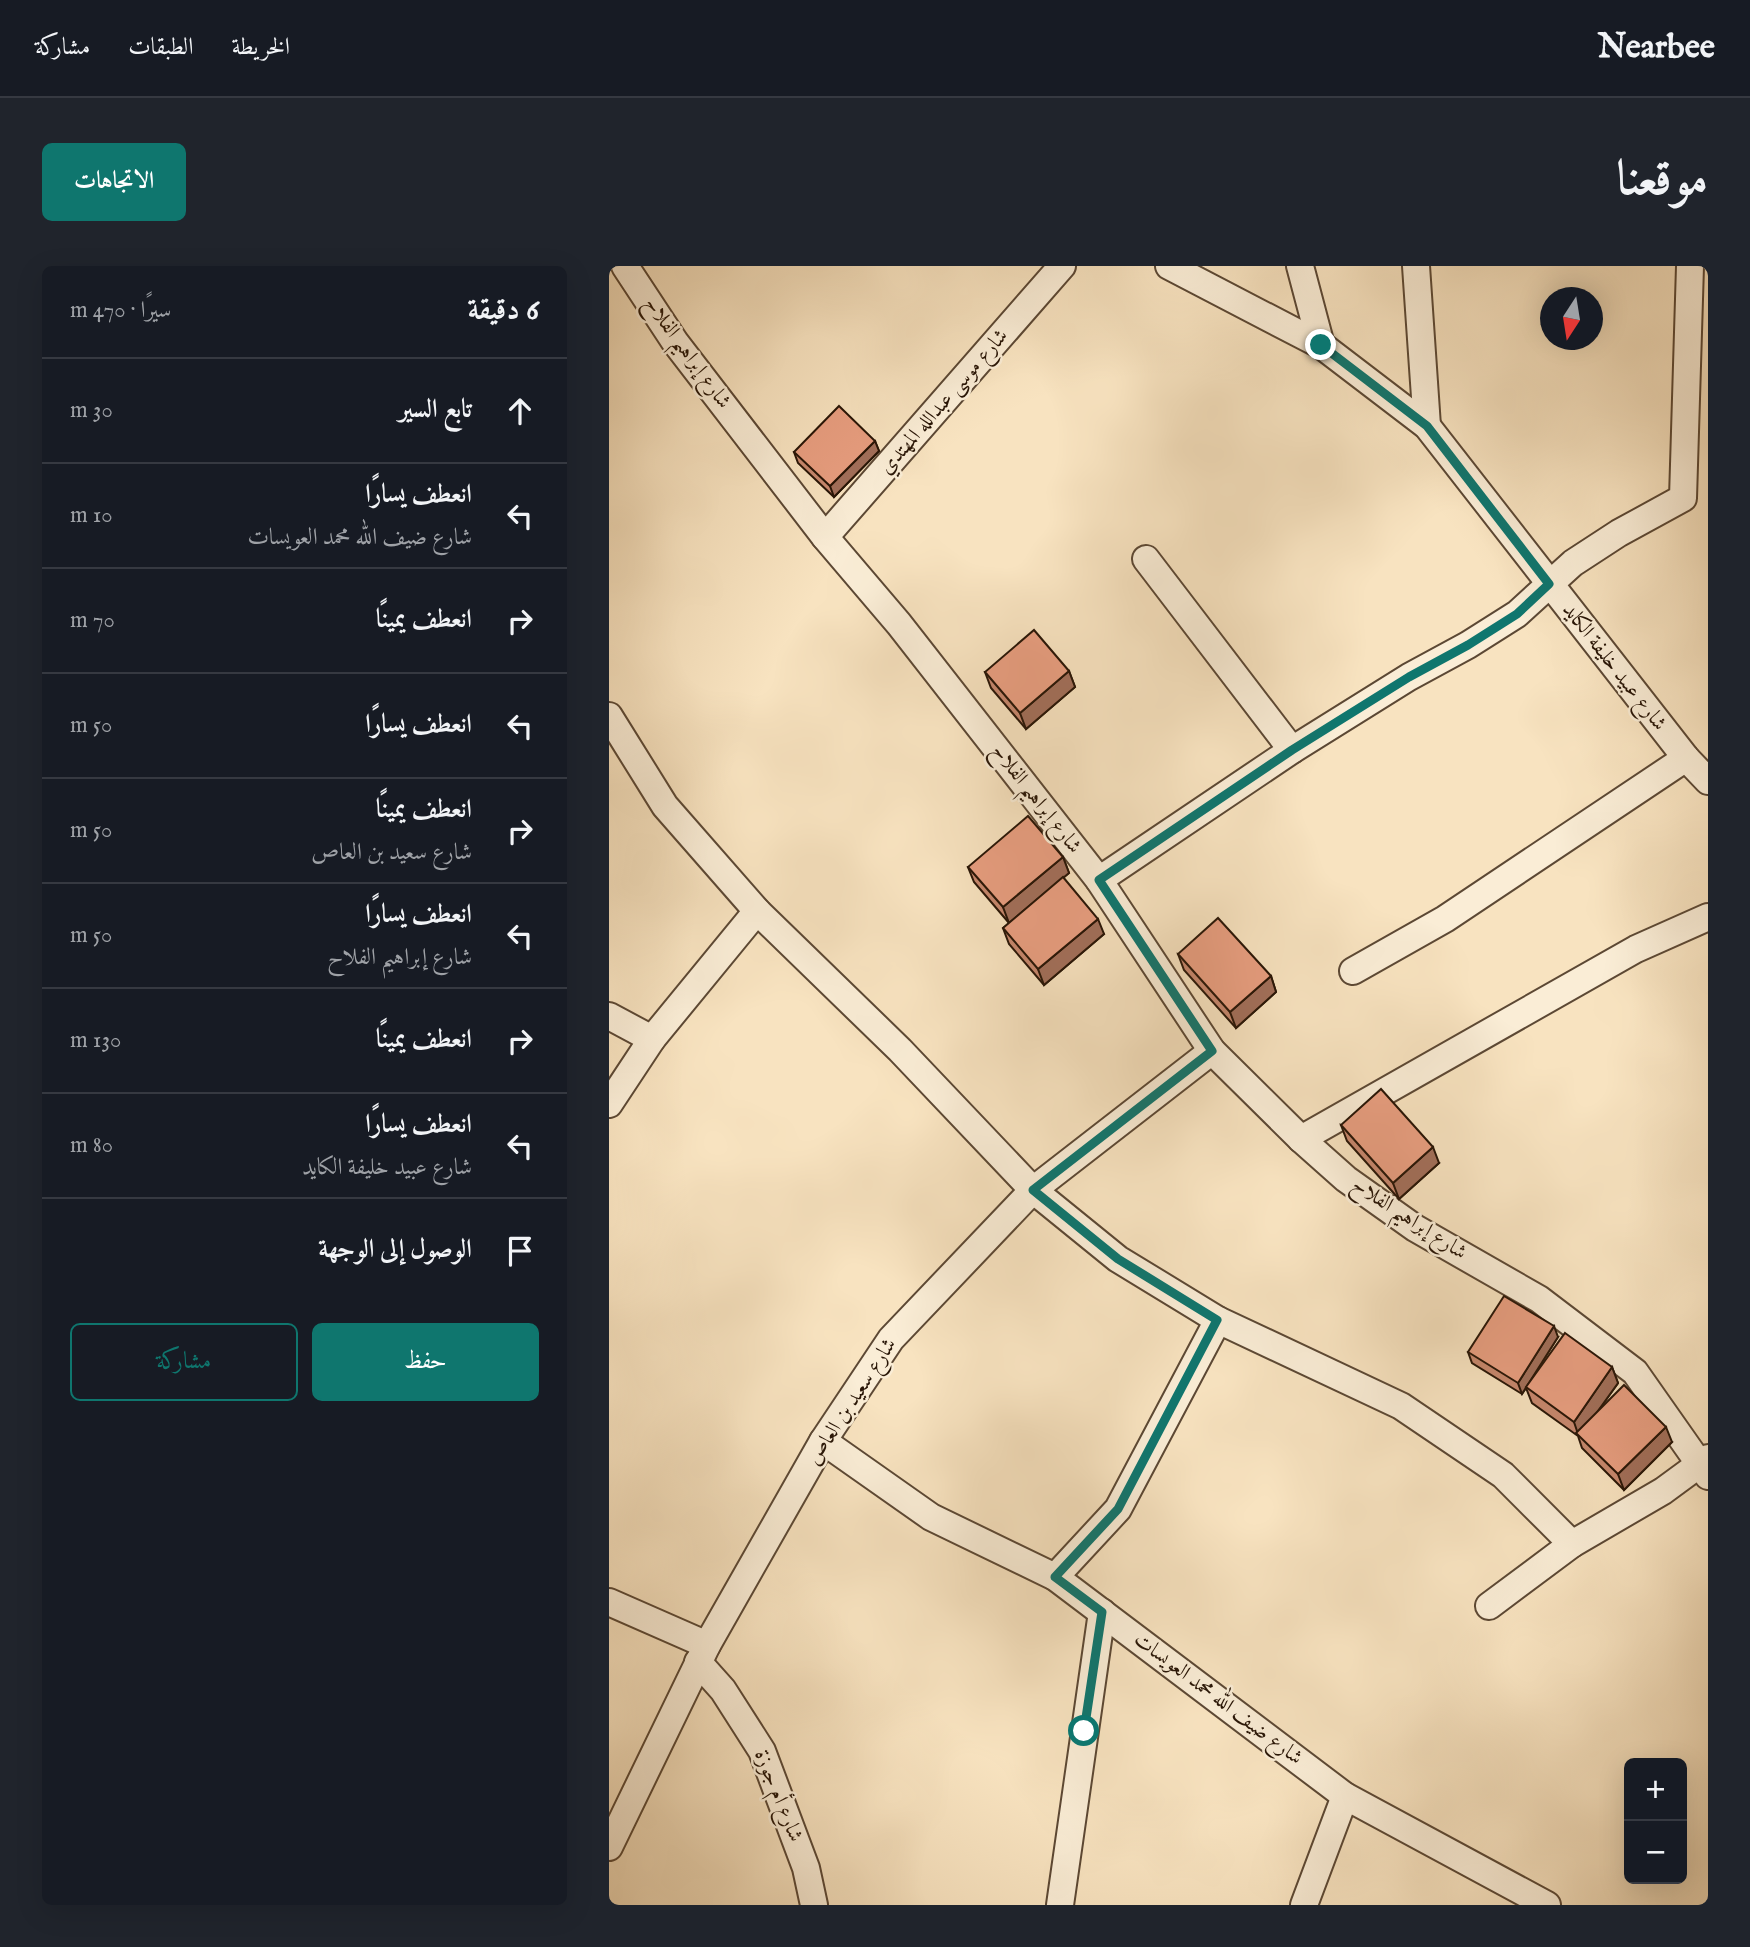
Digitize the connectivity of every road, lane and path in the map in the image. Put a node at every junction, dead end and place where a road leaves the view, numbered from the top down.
1 (625, 266) edge
2 (1062, 266) edge
3 (1169, 266) edge
4 (1300, 266) edge
5 (1416, 266) edge
6 (1690, 266) edge
7 (1321, 345) junction
8 (1427, 426) junction
9 (1696, 495) edge
10 (825, 537) junction
11 (1146, 559) dead end
12 (1549, 584) junction
13 (609, 716) edge
14 (1292, 750) junction
15 (1686, 758) junction
16 (1708, 781) edge
17 (1099, 880) junction
18 (757, 911) junction
19 (1708, 917) edge
20 (1353, 971) dead end
21 (609, 1016) edge
22 (652, 1039) junction
23 (1212, 1051) junction
24 (609, 1104) edge
25 (1301, 1139) junction
26 (1033, 1190) junction
27 (1217, 1320) junction
28 (823, 1441) junction
29 (1705, 1466) edge
30 (1572, 1544) junction
31 (1055, 1577) junction
32 (609, 1602) edge
33 (1489, 1606) dead end
34 (1102, 1612) junction
35 (703, 1653) junction
36 (1345, 1796) junction
37 (609, 1847) edge
38 (814, 1905) edge
39 (1059, 1905) edge
40 (1304, 1905) edge
41 (1547, 1905) edge

1 - 10 street, شارع إبراهيم الفلاح
2 - 10 street, شارع موسى عبدالله المهتدي
3 - 7 street, شارع عبيد خليفة الكايد
4 - 7 street
5 - 8 street
6 - 9 street
7 - 8 street, شارع عبيد خليفة الكايد
8 - 12 street, شارع عبيد خليفة الكايد
9 - 12 street
10 - 17 street, شارع إبراهيم الفلاح
11 - 14 street
12 - 14 street
12 - 15 street, شارع عبيد خليفة الكايد
13 - 18 street
14 - 17 street
15 - 16 street, شارع عبيد خليفة الكايد
15 - 20 street
17 - 23 street, شارع إبراهيم الفلاح
18 - 22 street
18 - 26 street
19 - 25 street
21 - 22 street
22 - 24 street
23 - 25 street, شارع إبراهيم الفلاح
23 - 26 street, شارع سعيد بن العاص
25 - 29 street, شارع إبراهيم الفلاح
26 - 27 street
26 - 28 street, شارع سعيد بن العاص
27 - 30 street
27 - 31 street
28 - 31 street, شارع ضيف الله محمد العويسات
28 - 35 street, شارع سعيد بن العاص
29 - 30 street
30 - 33 street
31 - 34 street, شارع ضيف الله محمد العويسات
32 - 35 street
34 - 36 street, شارع ضيف الله محمد العويسات
34 - 39 street
35 - 37 street, شارع سعيد بن العاص
35 - 38 street, شارع أم جوزة
36 - 40 street
36 - 41 street, شارع ضيف الله محمد العويسات

